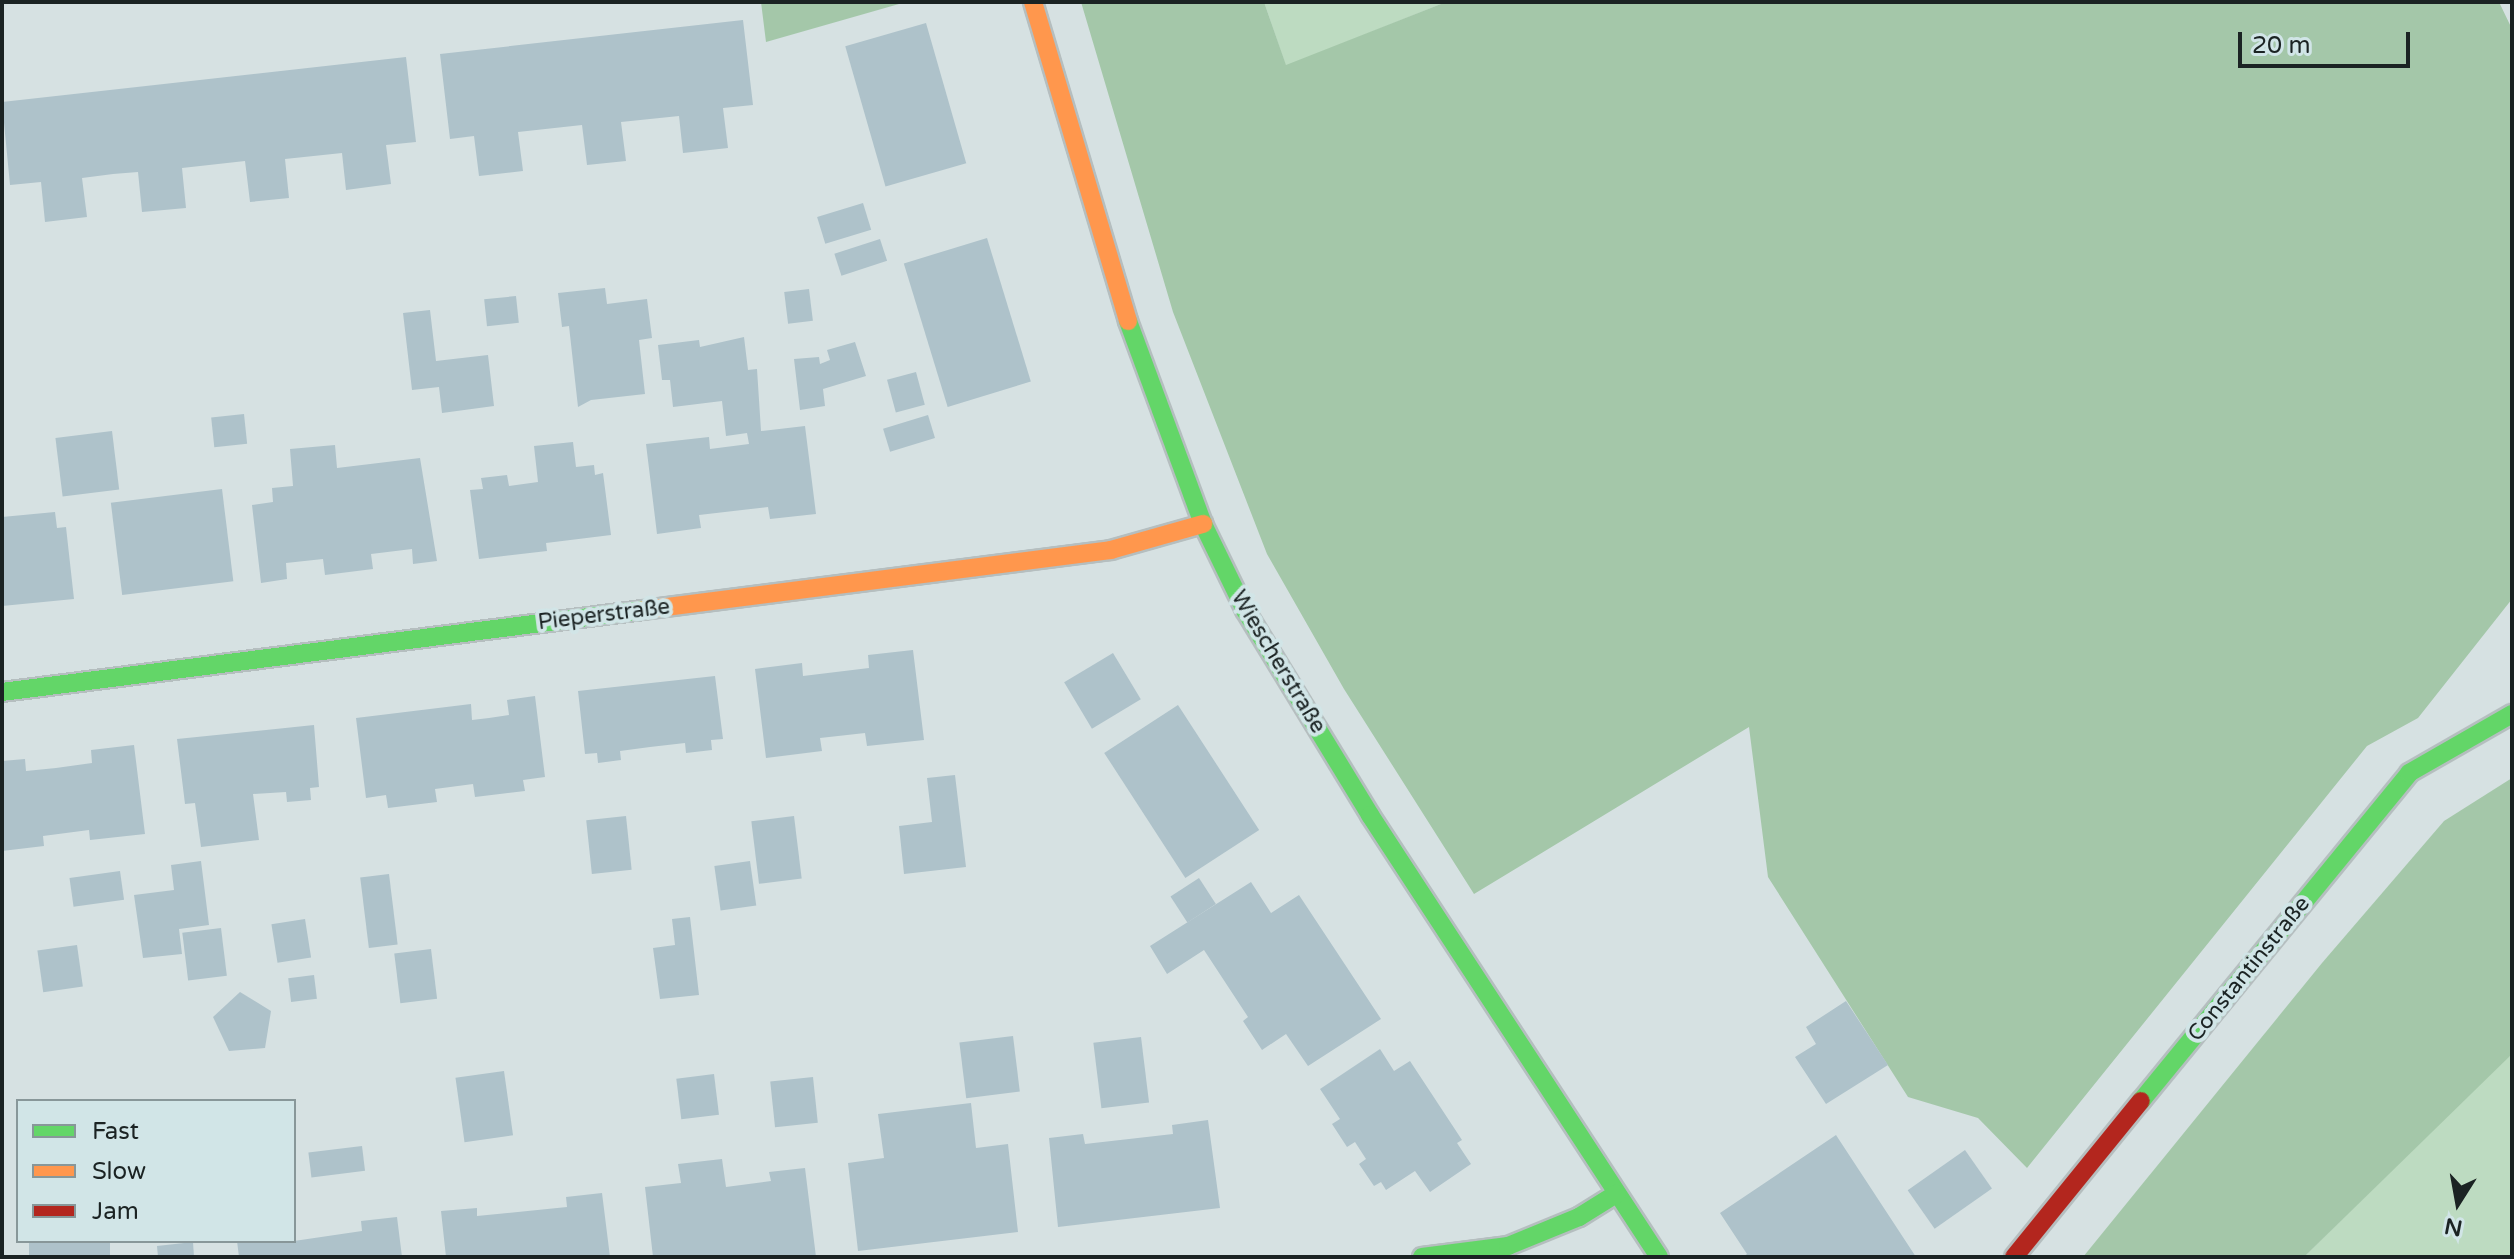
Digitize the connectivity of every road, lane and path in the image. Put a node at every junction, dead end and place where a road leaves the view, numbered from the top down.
1 (1033, 2) edge
2 (1203, 524) junction
3 (2, 692) edge
4 (2512, 714) edge
5 (1616, 1194) junction
6 (1422, 1257) edge
7 (1659, 1257) edge
8 (2014, 1257) edge

1 - 2 street, Wiescherstraße
2 - 3 street, Pieperstraße
2 - 5 street, Wiescherstraße
4 - 8 street, Constantinstraße
5 - 6 street
5 - 7 street, Wiescherstraße

